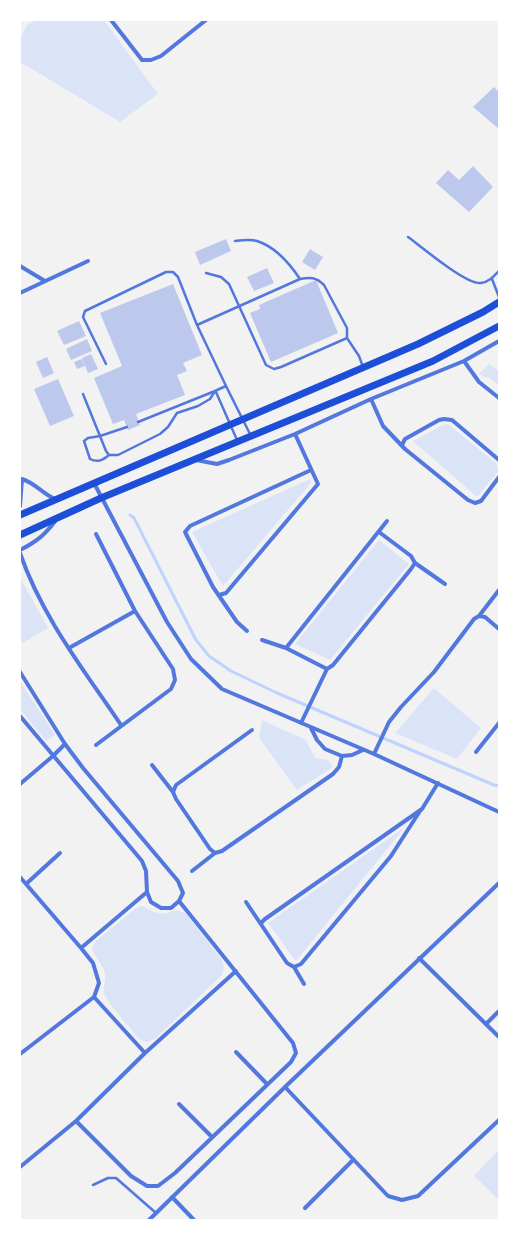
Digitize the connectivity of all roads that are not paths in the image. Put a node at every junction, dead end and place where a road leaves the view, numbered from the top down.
1 (111, 20) edge
2 (204, 21) edge
3 (408, 237) dead end
4 (235, 240) dead end
5 (88, 261) dead end
6 (20, 266) edge
7 (499, 271) edge
8 (206, 272) dead end
9 (300, 279) junction
10 (492, 279) junction
11 (45, 281) junction
12 (20, 293) edge
13 (499, 297) edge
14 (499, 302) edge
15 (238, 306) junction
16 (197, 325) junction
17 (499, 326) edge
18 (347, 338) junction
19 (499, 341) edge
20 (464, 361) junction
21 (106, 364) dead end
22 (364, 368) junction
23 (226, 386) junction
24 (215, 391) junction
25 (83, 394) dead end
26 (499, 398) edge
27 (371, 399) junction
28 (244, 420) junction
29 (138, 422) dead end
30 (230, 425) junction
31 (127, 426) dead end
32 (295, 434) junction
33 (100, 436) junction
34 (251, 436) junction
35 (238, 442) junction
36 (402, 444) junction
37 (109, 455) junction
38 (194, 460) junction
39 (499, 460) edge
40 (311, 470) junction
41 (21, 477) edge
42 (499, 477) edge
43 (94, 483) junction
44 (101, 498) junction
45 (56, 499) junction
46 (20, 506) edge
47 (20, 515) edge
48 (58, 518) junction
49 (387, 521) dead end
50 (379, 532) junction
51 (96, 534) dead end
52 (20, 535) edge
53 (20, 550) edge
54 (20, 553) edge
55 (415, 563) junction
56 (445, 584) dead end
57 (499, 590) edge
58 (219, 595) junction
59 (136, 611) junction
60 (479, 616) junction
61 (499, 629) edge
62 (247, 631) dead end
63 (262, 640) dead end
64 (69, 648) junction
65 (286, 648) junction
66 (326, 669) junction
67 (20, 672) edge
68 (20, 716) edge
69 (301, 723) junction
70 (499, 723) edge
71 (121, 725) junction
72 (311, 728) junction
73 (252, 730) dead end
74 (65, 744) junction
75 (96, 745) dead end
76 (363, 750) junction
77 (476, 752) dead end
78 (374, 754) junction
79 (53, 756) junction
80 (342, 756) junction
81 (152, 765) dead end
82 (438, 783) junction
83 (20, 784) edge
84 (173, 792) junction
85 (422, 809) junction
86 (499, 812) edge
87 (60, 853) dead end
88 (215, 853) junction
89 (192, 871) dead end
90 (20, 878) edge
91 (499, 883) edge
92 (26, 884) junction
93 (147, 892) junction
94 (179, 901) junction
95 (246, 902) dead end
96 (261, 923) junction
97 (81, 948) junction
98 (419, 958) junction
99 (294, 967) junction
100 (236, 971) junction
101 (304, 984) dead end
102 (94, 997) junction
103 (499, 1011) edge
104 (486, 1024) junction
105 (499, 1037) edge
106 (236, 1052) dead end
107 (145, 1053) junction
108 (20, 1054) edge
109 (267, 1084) junction
110 (285, 1087) junction
111 (179, 1104) dead end
112 (76, 1120) junction
113 (499, 1120) edge
114 (212, 1137) junction
115 (353, 1160) junction
116 (20, 1167) edge
117 (94, 1185) dead end
118 (172, 1197) junction
119 (306, 1208) dead end
120 (156, 1213) junction
121 (149, 1220) edge
122 (194, 1220) edge

1 - 2 street
3 - 10 lane
4 - 9 lane
5 - 11 street
6 - 11 street
7 - 10 lane
8 - 15 lane
9 - 15 lane
9 - 18 lane
10 - 13 lane
11 - 12 street
14 - 22 main road
15 - 16 lane
15 - 18 lane
16 - 21 lane
16 - 23 lane
17 - 34 main road
18 - 22 lane
19 - 20 street
20 - 26 street
20 - 27 street
22 - 28 main road
23 - 24 lane
23 - 28 lane
24 - 29 lane
24 - 30 lane
24 - 37 lane
25 - 33 lane
27 - 32 street
27 - 36 street
28 - 30 main road
28 - 34 lane
30 - 35 lane
30 - 43 main road
31 - 33 lane
32 - 38 street
32 - 40 street
33 - 37 lane
33 - 37 lane
34 - 35 main road
35 - 38 main road
36 - 39 street
36 - 42 street
38 - 44 main road
40 - 58 street
40 - 58 street
41 - 45 street
41 - 46 street
43 - 44 street
43 - 45 main road
44 - 48 main road
44 - 69 street
45 - 47 main road
48 - 52 main road
48 - 53 street
49 - 50 street
50 - 55 street
50 - 65 street
51 - 59 street
54 - 64 street
55 - 56 street
55 - 66 street
57 - 60 street
58 - 62 street
59 - 64 street
59 - 71 street
60 - 61 street
60 - 78 street
63 - 65 street
64 - 71 street
65 - 66 street
66 - 69 street
67 - 74 street
68 - 79 street
69 - 72 street
70 - 77 street
71 - 75 street
72 - 76 street
72 - 80 street
73 - 84 street
74 - 79 street
74 - 94 street
76 - 78 street
76 - 80 street
78 - 82 street
79 - 83 street
79 - 93 street
80 - 88 street
81 - 84 street
82 - 85 street
82 - 86 street
84 - 88 street
85 - 96 street
85 - 99 street
87 - 92 street
88 - 89 street
90 - 92 street
91 - 98 street
92 - 97 street
93 - 94 street
93 - 97 street
94 - 100 street
95 - 96 street
96 - 99 street
97 - 102 street
98 - 104 street
98 - 110 street
99 - 101 street
100 - 107 street
100 - 109 street
102 - 107 street
102 - 108 street
103 - 104 street
104 - 105 street
106 - 109 street
107 - 112 street
109 - 114 street
110 - 115 street
110 - 118 street
111 - 114 street
112 - 114 street
112 - 116 street
113 - 115 street
115 - 119 street
117 - 120 lane
118 - 120 street
118 - 122 street
120 - 121 street

